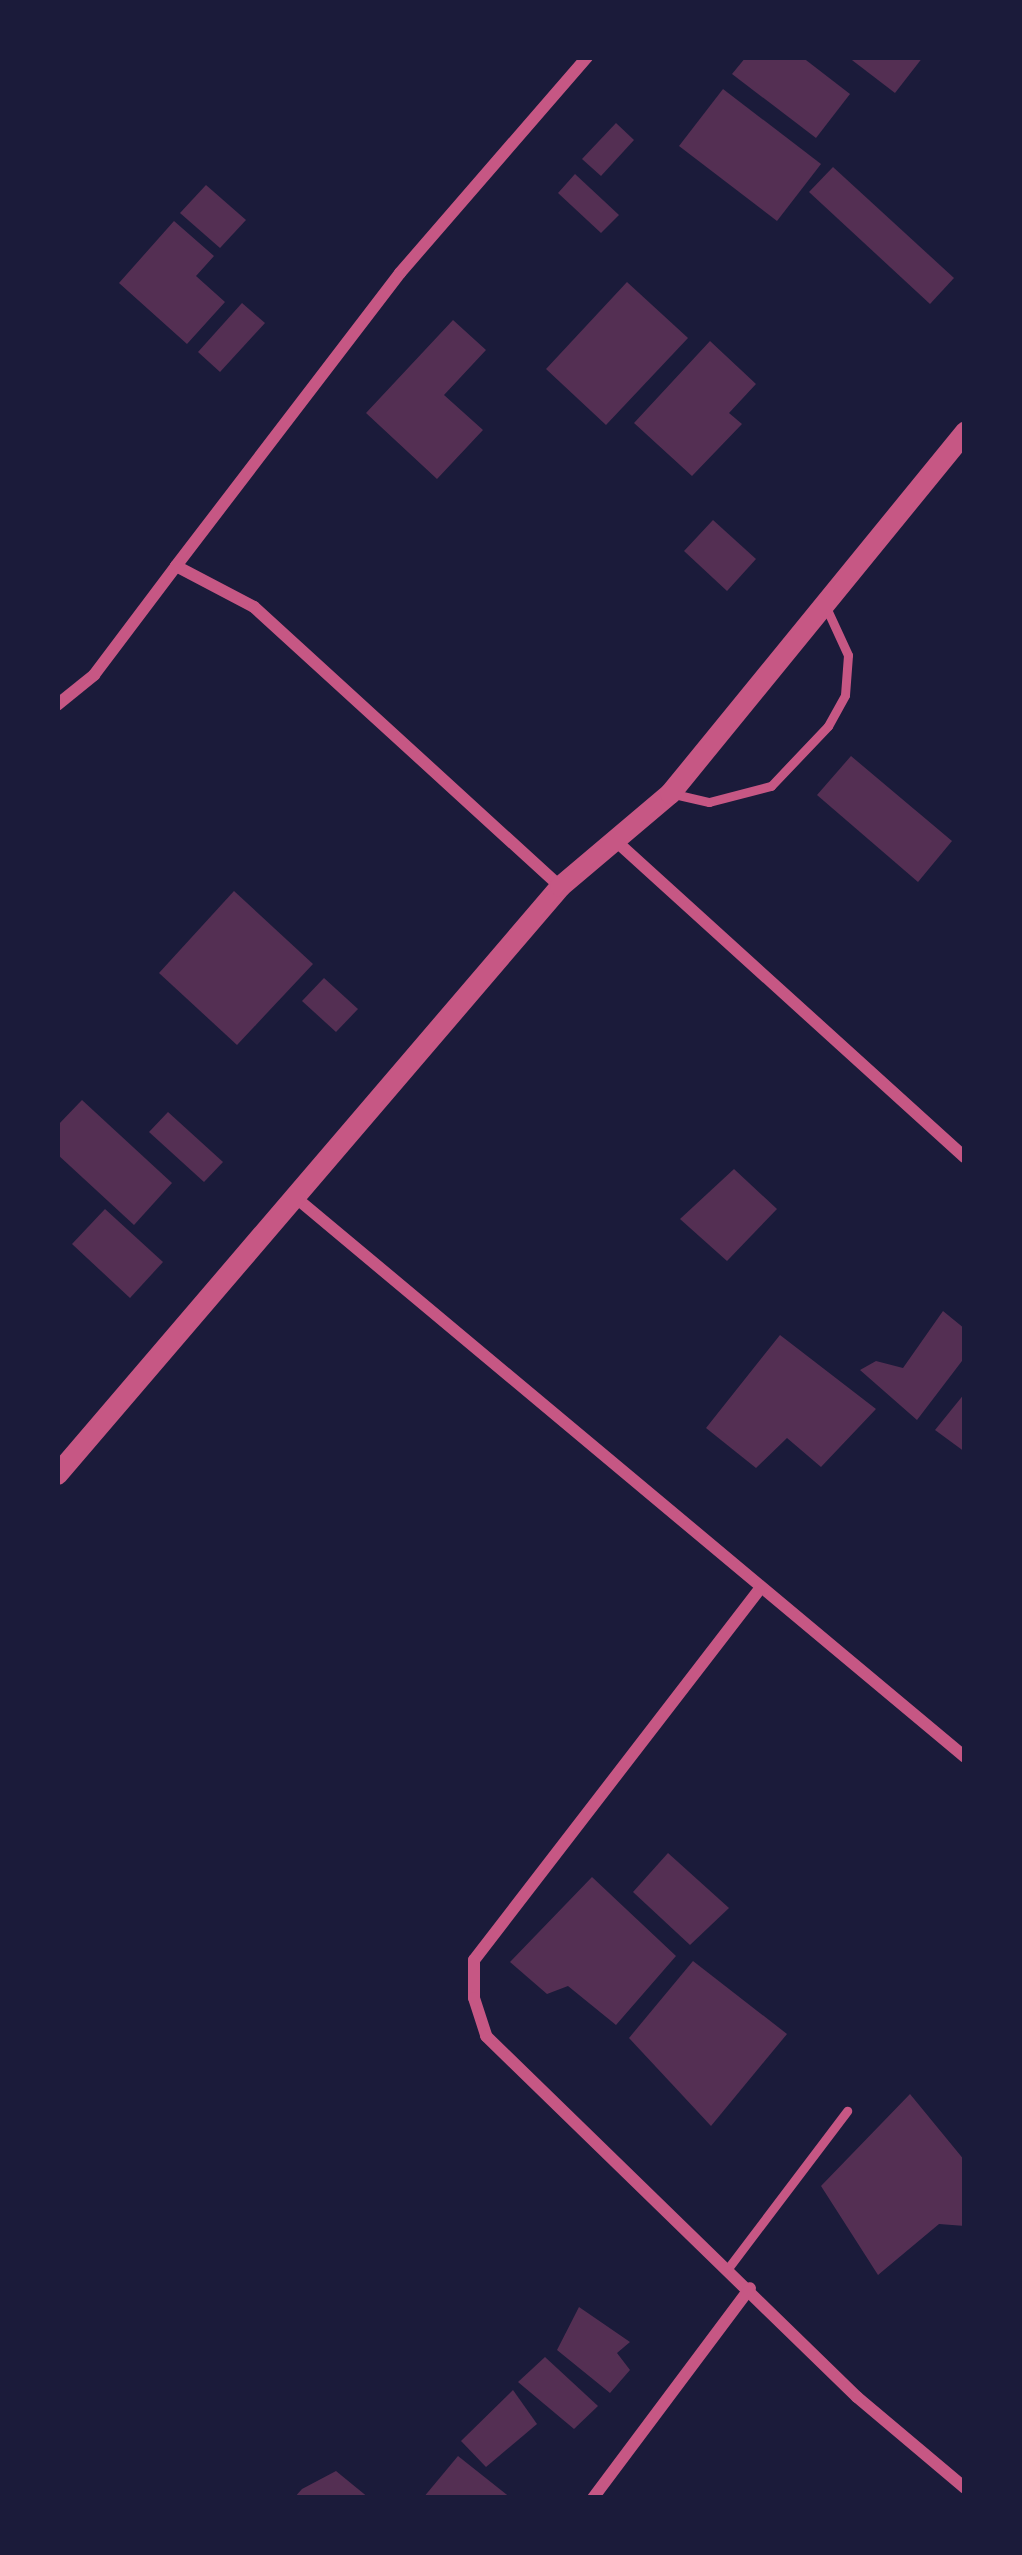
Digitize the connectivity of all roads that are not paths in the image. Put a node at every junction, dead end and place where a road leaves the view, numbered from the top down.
1 (587, 57) edge
2 (965, 430) edge
3 (176, 566) junction
4 (823, 600) junction
5 (57, 705) edge
6 (670, 793) junction
7 (616, 842) junction
8 (560, 886) junction
9 (965, 1157) edge
10 (296, 1197) junction
11 (57, 1474) edge
12 (759, 1590) junction
13 (965, 1757) edge
14 (847, 2111) dead end
15 (729, 2267) junction
16 (750, 2288) junction
17 (965, 2488) edge
18 (593, 2498) edge

1 - 3 street
2 - 4 street
3 - 5 street
3 - 8 street
4 - 6 street
4 - 6 lane
6 - 7 street
7 - 8 street
7 - 9 street
8 - 10 street
10 - 11 street
10 - 12 street
12 - 13 street
12 - 15 street
14 - 15 lane
15 - 16 street
16 - 17 street
16 - 18 street

